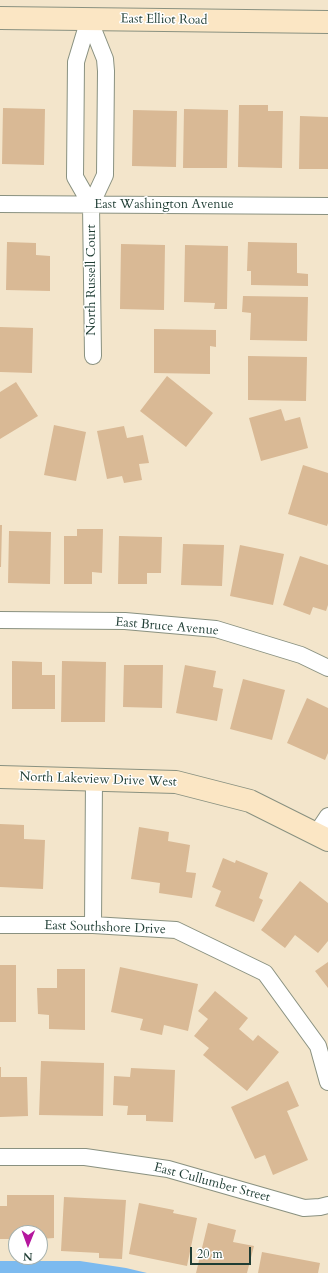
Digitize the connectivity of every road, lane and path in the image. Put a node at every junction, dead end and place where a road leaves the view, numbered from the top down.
1 (0, 18) edge
2 (89, 18) junction
3 (328, 22) edge
4 (0, 204) edge
5 (91, 205) junction
6 (328, 206) edge
7 (93, 356) dead end
8 (0, 620) edge
9 (328, 668) edge
10 (0, 777) edge
11 (94, 779) junction
12 (328, 816) edge
13 (322, 837) edge
14 (0, 925) edge
15 (94, 925) junction
16 (328, 1082) edge
17 (0, 1157) edge
18 (328, 1205) edge

1 - 2 main road, East Elliot Road
2 - 3 main road, East Elliot Road
2 - 5 street, North Russell Court
2 - 5 street, North Russell Court
4 - 5 street, East Washington Avenue
5 - 6 street, East Washington Avenue
5 - 7 street, North Russell Court
8 - 9 street, East Bruce Avenue
10 - 11 main road, North Lakeview Drive West
11 - 13 main road, North Lakeview Drive West
11 - 15 street
12 - 13 street
14 - 15 street, East Southshore Drive
15 - 16 street, East Southshore Drive
17 - 18 street, East Cullumber Street

